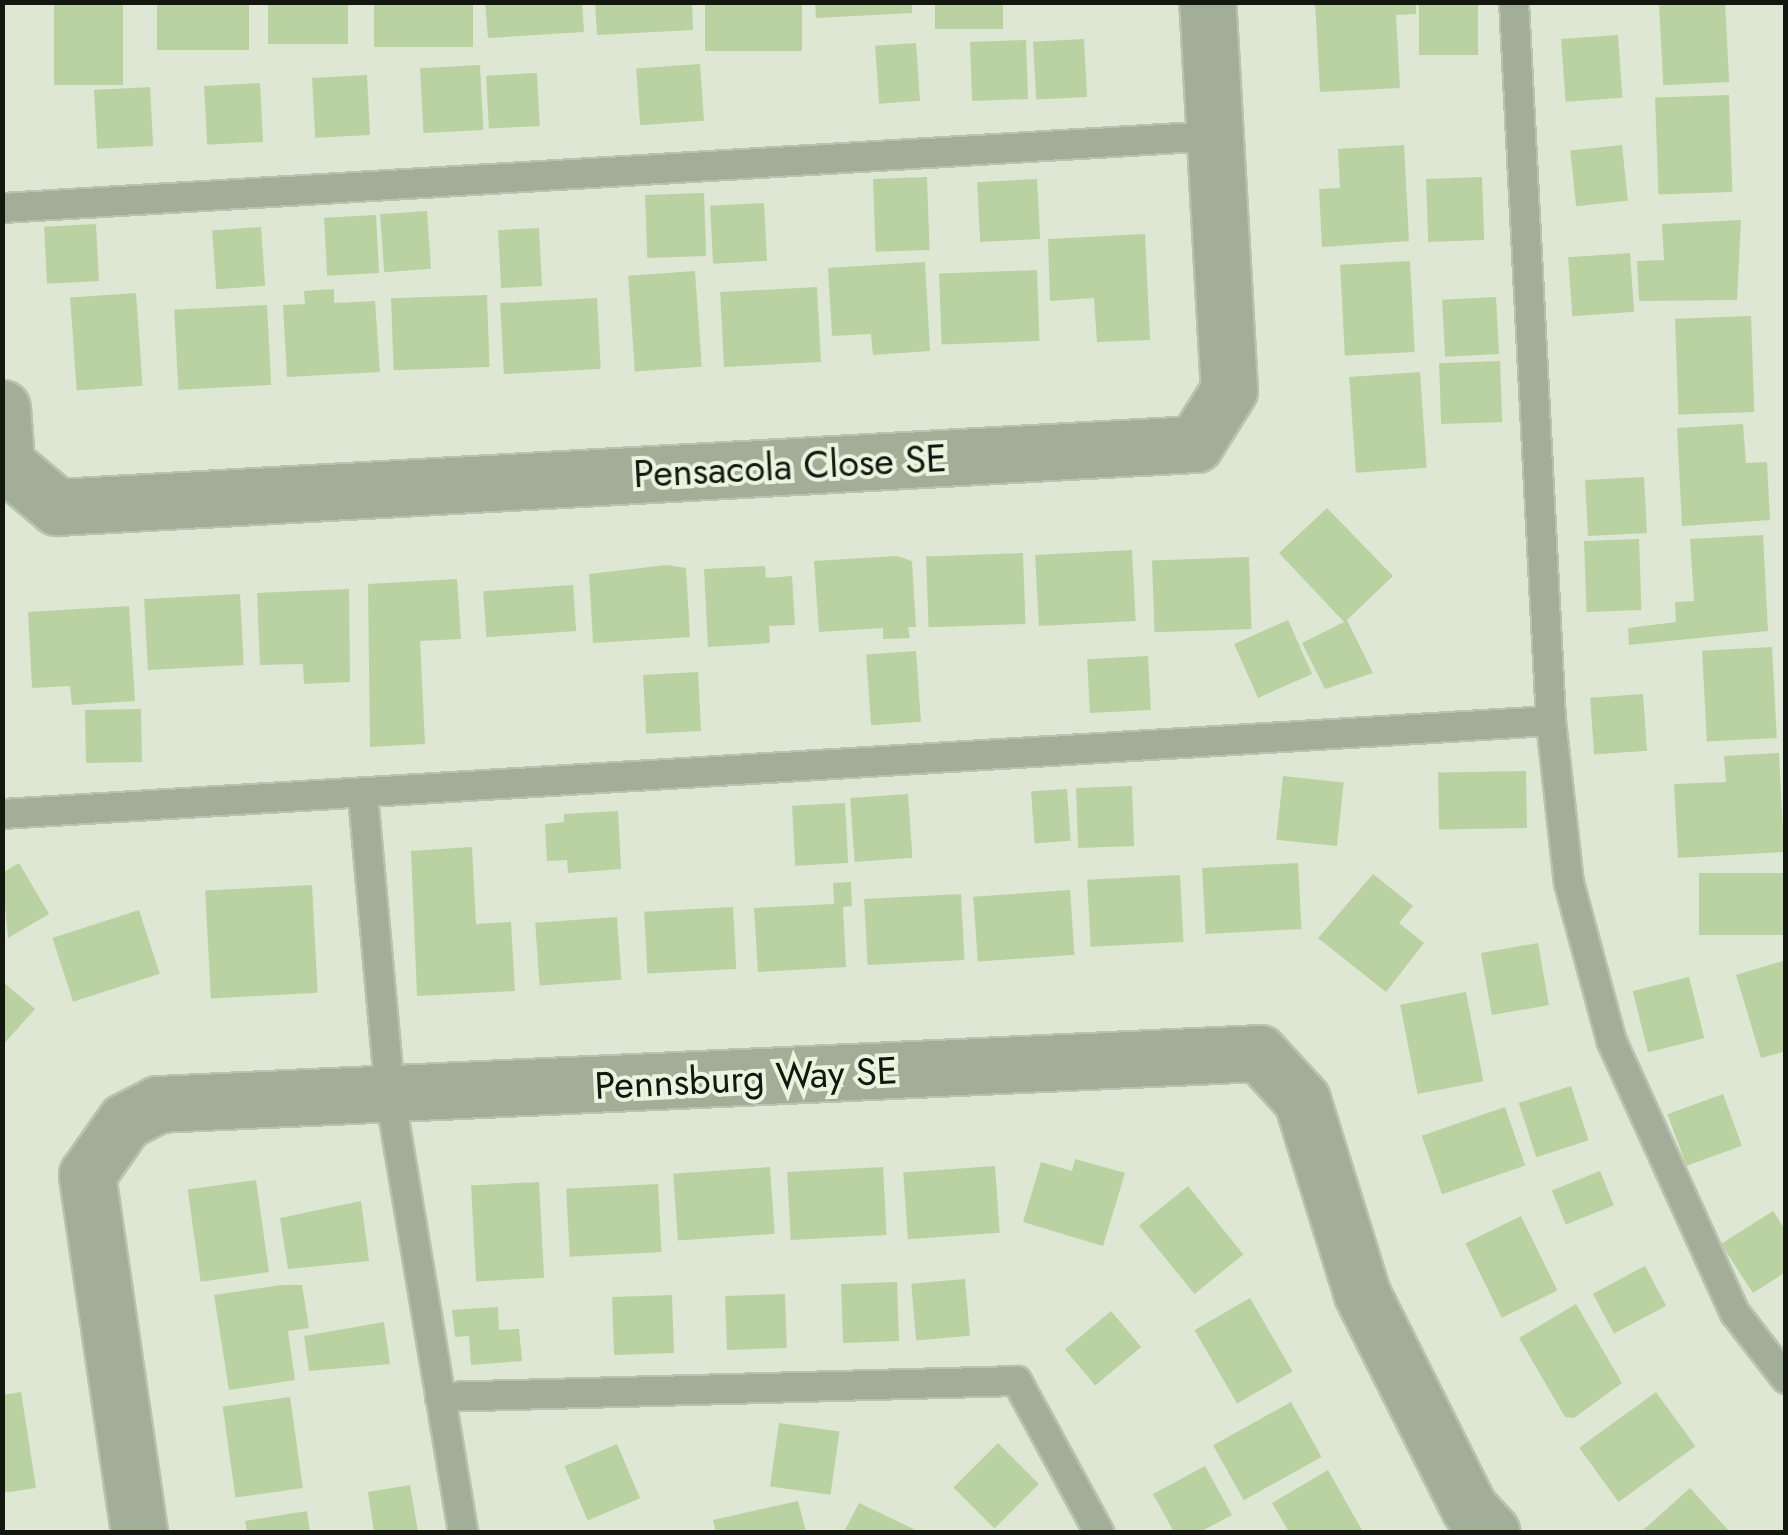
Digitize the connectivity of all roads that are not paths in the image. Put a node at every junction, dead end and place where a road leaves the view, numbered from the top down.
1 (1207, 2) edge
2 (1514, 2) edge
3 (1214, 136) junction
4 (2, 208) edge
5 (2, 408) edge
6 (1550, 722) junction
7 (364, 796) junction
8 (2, 814) edge
9 (390, 1096) junction
10 (1786, 1379) edge
11 (440, 1397) junction
12 (139, 1532) edge
13 (464, 1532) edge
14 (1099, 1532) edge
15 (1491, 1532) edge

1 - 3 street, Pensacola Close SE
2 - 6 lane
3 - 4 lane
3 - 5 street, Pensacola Close SE
6 - 7 lane
6 - 10 lane
7 - 8 lane
7 - 9 lane
9 - 11 lane
9 - 12 street, Pennsburg Way SE
9 - 15 street, Pennsburg Way SE
11 - 13 lane
11 - 14 lane

